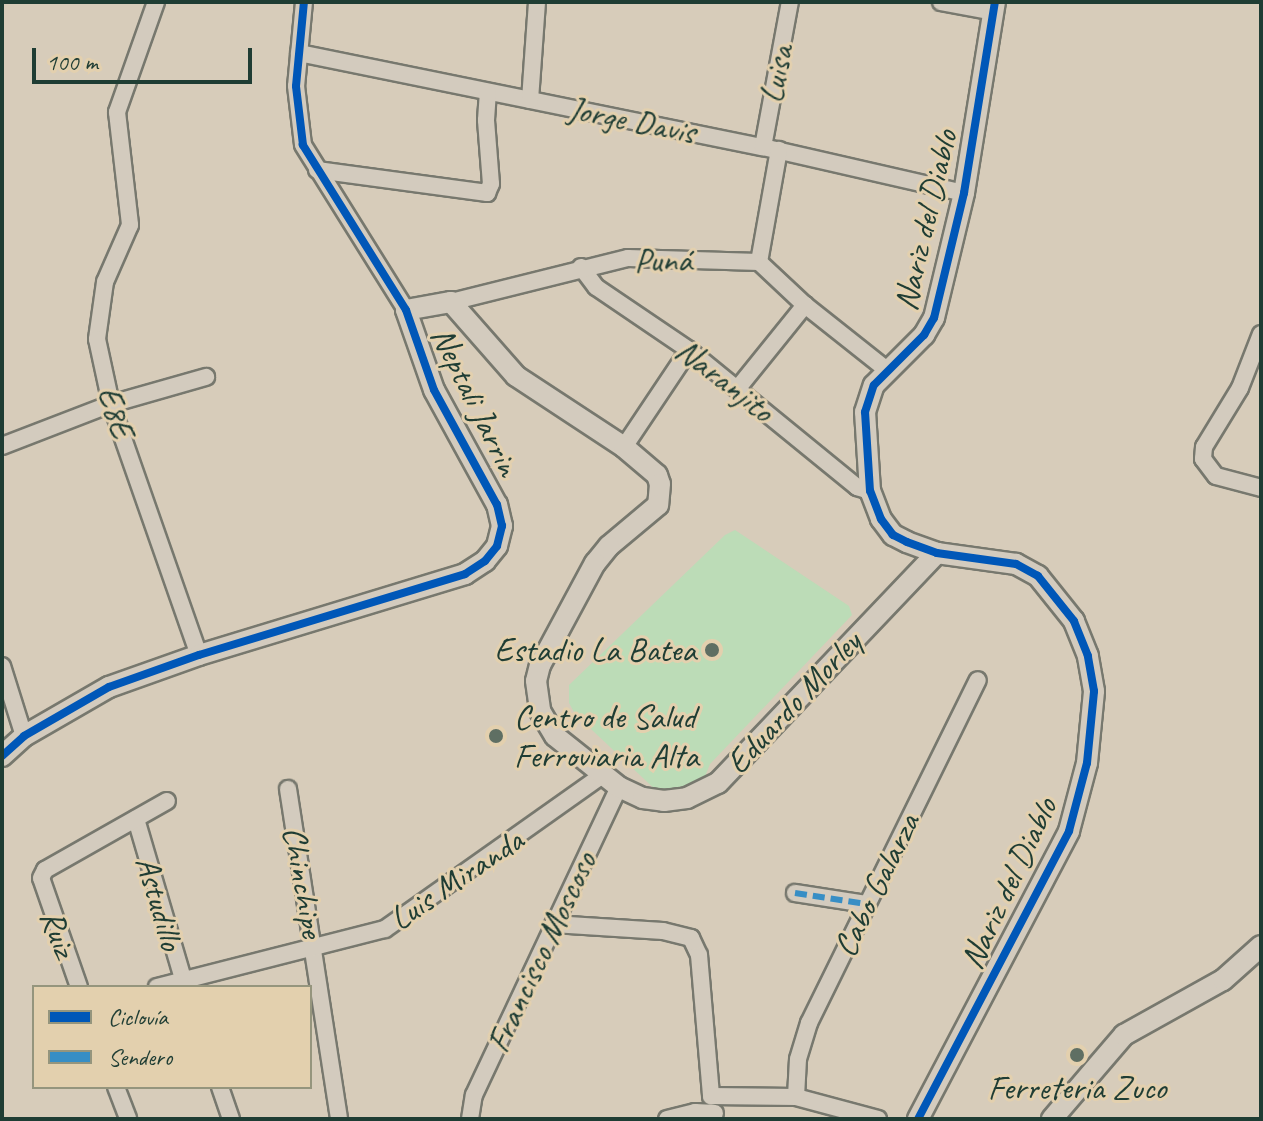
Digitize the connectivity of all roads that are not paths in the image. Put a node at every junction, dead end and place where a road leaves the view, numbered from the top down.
1 (156, 2) edge
2 (304, 2) edge
3 (537, 2) edge
4 (790, 2) edge
5 (941, 2) edge
6 (994, 7) edge
7 (299, 53) junction
8 (488, 92) junction
9 (530, 100) junction
10 (771, 149) junction
11 (317, 170) junction
12 (964, 193) junction
13 (759, 262) junction
14 (581, 267) junction
15 (451, 302) junction
16 (805, 305) junction
17 (406, 310) junction
18 (1261, 334) edge
19 (689, 350) junction
20 (887, 370) junction
21 (206, 377) dead end
22 (738, 388) junction
23 (111, 404) junction
24 (2, 446) edge
25 (624, 447) junction
26 (1261, 488) edge
27 (870, 491) junction
28 (937, 553) junction
29 (199, 655) junction
30 (2, 666) edge
31 (978, 680) dead end
32 (24, 736) junction
33 (2, 756) edge
34 (610, 782) junction
35 (288, 789) dead end
36 (167, 801) dead end
37 (136, 819) junction
38 (41, 878) joint
39 (795, 893) dead end
40 (866, 904) junction
41 (553, 924) junction
42 (315, 946) junction
43 (1261, 946) edge
44 (184, 983) edge
45 (78, 985) edge
46 (117, 1089) edge
47 (221, 1089) edge
48 (711, 1096) junction
49 (796, 1097) junction
50 (715, 1116) edge
51 (128, 1119) edge
52 (231, 1119) edge
53 (339, 1119) edge
54 (470, 1119) edge
55 (667, 1119) edge
56 (878, 1119) edge
57 (918, 1119) edge
58 (1052, 1119) edge

1 - 23 street, E8E
2 - 7 street, Neptali Jarrin
3 - 9 street
4 - 10 street, Luisa
5 - 6 street
6 - 12 street, Nariz del Diablo
7 - 8 street, Jorge Davis
7 - 11 street, Neptali Jarrin
8 - 9 street, Jorge Davis
8 - 11 street
9 - 10 street, Jorge Davis
10 - 12 street, Jorge Davis
10 - 13 street, Luisa
11 - 17 street, Neptali Jarrin
12 - 20 street, Nariz del Diablo
13 - 14 street, Puná
13 - 16 street
14 - 15 street, Puná
14 - 19 street, Naranjito
15 - 17 street, Puná
15 - 25 street, Eduardo Morley
16 - 20 street
16 - 22 street
17 - 29 street, Neptali Jarrin
18 - 26 street
19 - 22 street, Naranjito
19 - 25 street
20 - 27 street, Nariz del Diablo
21 - 23 street
22 - 27 street, Naranjito
23 - 24 street
23 - 29 street, E8E
25 - 34 street, Eduardo Morley
27 - 28 street, Nariz del Diablo
28 - 34 street, Eduardo Morley
28 - 57 street, Nariz del Diablo
29 - 32 street, Neptali Jarrin
30 - 32 street
31 - 40 street, Cabo Galarza
32 - 33 street, Neptali Jarrin
34 - 41 street, Francisco Moscoso
34 - 42 street, Luis Miranda
35 - 42 street, Chinchipe
36 - 37 street, Astudillo
37 - 38 street, Astudillo
37 - 44 street, Astudillo
38 - 45 street, Ruiz
39 - 40 street
40 - 49 street, Cabo Galarza
41 - 48 street
41 - 54 street, Francisco Moscoso
42 - 44 street, Luis Miranda
42 - 53 street, Chinchipe
43 - 58 street
46 - 51 street
47 - 52 street
48 - 49 street
48 - 50 street
49 - 56 street
50 - 55 street

